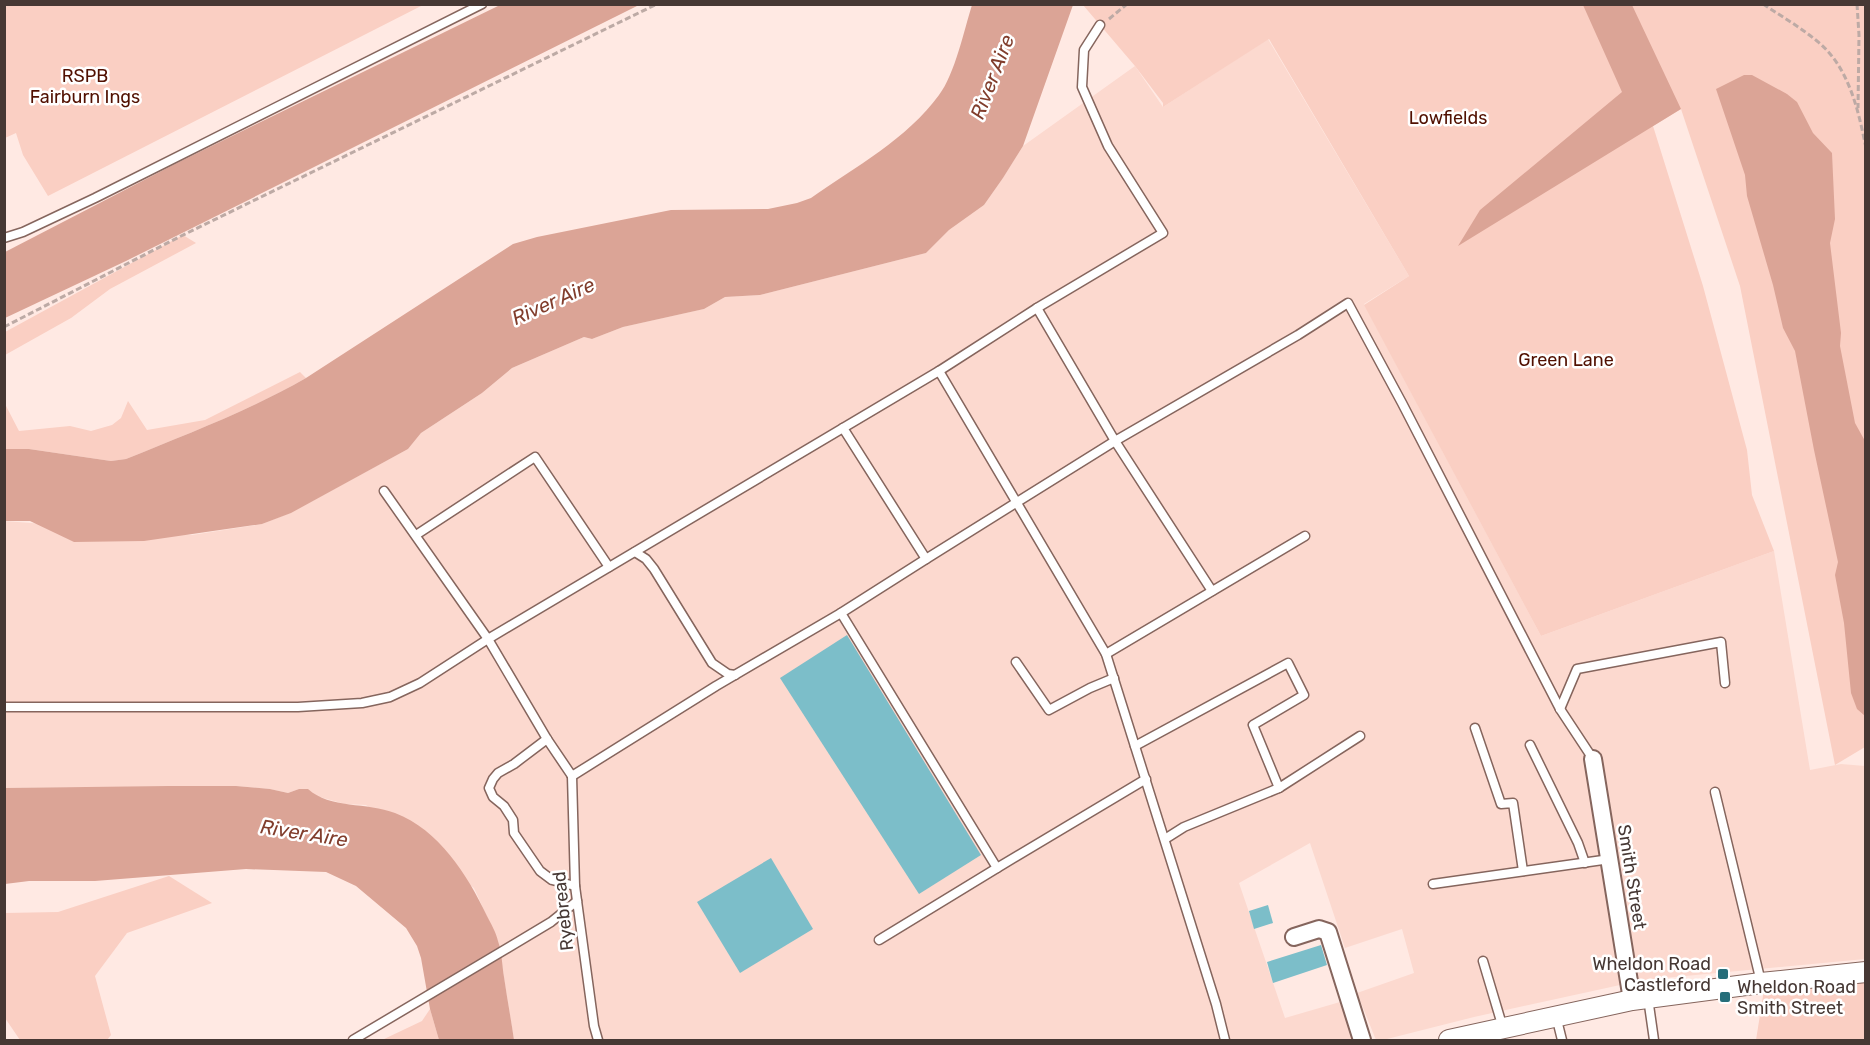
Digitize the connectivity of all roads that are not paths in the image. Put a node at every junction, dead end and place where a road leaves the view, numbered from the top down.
1 (482, 4) edge
2 (1100, 25) road end
3 (4, 238) edge
4 (1037, 308) junction
5 (939, 371) junction
6 (843, 428) junction
7 (1115, 441) junction
8 (384, 491) dead end
9 (1017, 502) junction
10 (417, 535) junction
11 (1305, 536) dead end
12 (635, 552) junction
13 (926, 559) junction
14 (609, 567) junction
15 (1212, 591) junction
16 (841, 613) junction
17 (488, 639) junction
18 (1106, 654) junction
19 (1016, 662) dead end
20 (735, 675) junction
21 (1114, 678) junction
22 (1725, 683) dead end
23 (4, 707) edge
24 (1560, 709) junction
25 (1475, 728) dead end
26 (1360, 736) dead end
27 (547, 739) junction
28 (1530, 745) dead end
29 (1135, 746) junction
30 (1593, 759) joint
31 (572, 776) junction
32 (1146, 779) junction
33 (1279, 788) junction
34 (1715, 792) dead end
35 (1165, 839) junction
36 (1611, 859) junction
37 (1585, 863) junction
38 (997, 868) junction
39 (1523, 871) junction
40 (1433, 884) dead end
41 (575, 886) junction
42 (577, 901) junction
43 (1294, 937) dead end
44 (879, 940) dead end
45 (1483, 961) dead end
46 (1866, 972) edge
47 (1761, 983) junction
48 (1640, 999) junction
49 (1555, 1016) junction
50 (1503, 1028) junction
51 (1562, 1040) edge
52 (353, 1041) edge
53 (598, 1041) edge
54 (1225, 1041) edge
55 (1362, 1041) edge
56 (1449, 1041) edge
57 (1654, 1041) edge

1 - 3 lane
2 - 4 lane
4 - 5 lane
4 - 7 lane
5 - 6 lane
5 - 9 lane
6 - 12 lane
6 - 13 lane
7 - 9 lane
7 - 15 lane
7 - 24 lane
8 - 10 lane
9 - 13 lane
9 - 18 lane
10 - 14 lane
10 - 17 lane
11 - 15 lane
12 - 14 lane
12 - 20 lane
13 - 16 lane
14 - 17 lane
15 - 18 lane
16 - 20 lane
16 - 38 lane
17 - 23 lane
17 - 27 lane
18 - 21 lane
19 - 21 lane
20 - 31 lane
21 - 29 lane
22 - 24 lane
24 - 30 lane
25 - 39 lane
26 - 33 lane
27 - 31 lane
27 - 41 lane
28 - 37 lane
29 - 32 lane
29 - 33 lane
30 - 36 street, Smith Street
31 - 41 lane, Ryebread
32 - 35 lane
32 - 38 lane
33 - 35 lane
34 - 47 lane
35 - 54 lane
36 - 37 lane
36 - 48 street, Smith Street
37 - 39 lane
38 - 44 lane
39 - 40 lane
41 - 42 lane, Ryebread
42 - 52 lane
42 - 53 lane, Ryebread
43 - 55 street
45 - 50 lane
46 - 47 street
47 - 48 street
48 - 49 street
48 - 57 lane
49 - 50 street
49 - 51 lane
50 - 56 street

